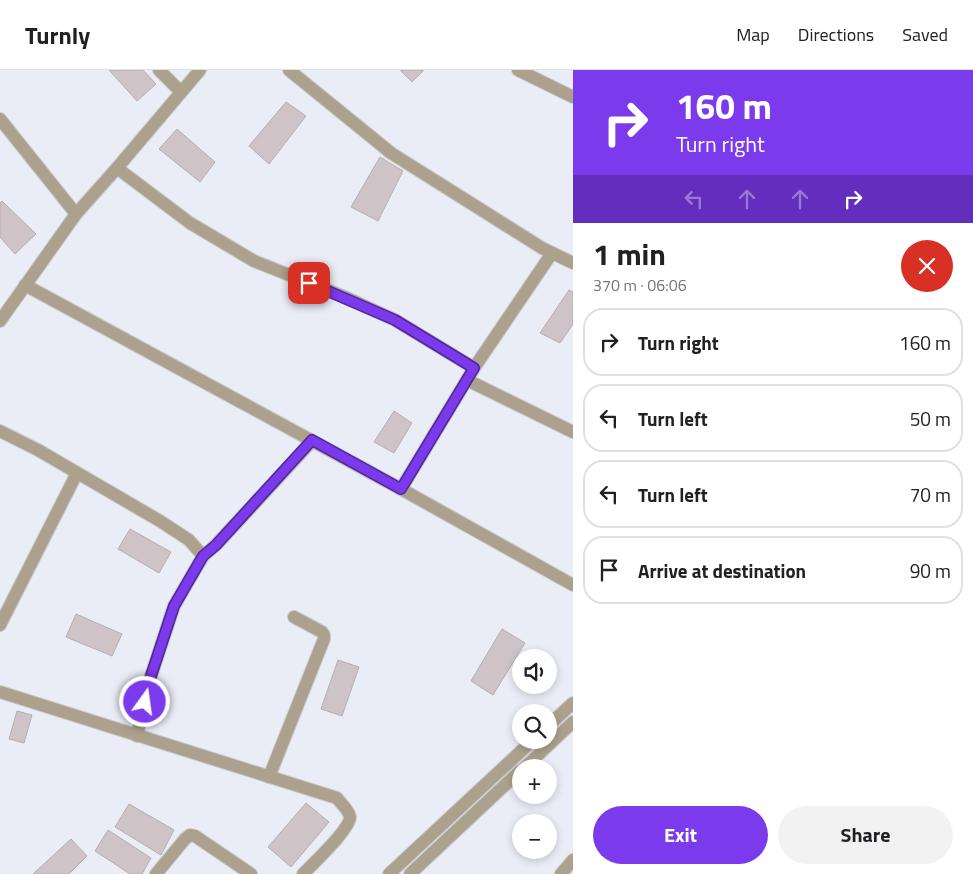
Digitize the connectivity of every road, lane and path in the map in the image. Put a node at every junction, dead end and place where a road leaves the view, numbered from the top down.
1 (159, 70) edge
2 (200, 70) edge
3 (289, 70) edge
4 (518, 70) edge
5 (181, 92) junction
6 (573, 97) edge
7 (0, 119) edge
8 (117, 168) junction
9 (76, 214) junction
10 (552, 253) junction
11 (573, 262) edge
12 (25, 285) junction
13 (0, 321) edge
14 (474, 368) junction
15 (467, 380) junction
16 (0, 431) edge
17 (573, 432) edge
18 (312, 440) junction
19 (77, 473) junction
20 (401, 489) junction
21 (203, 556) junction
22 (573, 585) edge
23 (294, 617) dead end
24 (0, 625) edge
25 (0, 692) edge
26 (573, 703) edge
27 (557, 718) edge
28 (573, 722) edge
29 (137, 736) junction
30 (523, 749) edge
31 (534, 759) edge
32 (269, 777) junction
33 (512, 778) edge
34 (573, 860) edge
35 (156, 874) edge
36 (251, 874) edge
37 (303, 874) edge
38 (389, 874) edge
39 (410, 874) edge
40 (561, 874) edge

1 - 5 street
2 - 5 street
3 - 10 street
4 - 6 street
5 - 8 street
7 - 9 street
8 - 9 street
8 - 14 street
9 - 12 street
10 - 11 street
10 - 14 street
12 - 13 street
12 - 18 street
14 - 15 street
15 - 17 street
15 - 20 street
16 - 19 street
18 - 20 street
18 - 21 street
19 - 21 street
19 - 24 street
20 - 22 street
21 - 29 street
23 - 32 street
25 - 29 street
26 - 27 street
28 - 31 street
29 - 32 street
30 - 38 street
32 - 37 street
33 - 39 street
34 - 40 street
35 - 36 street

